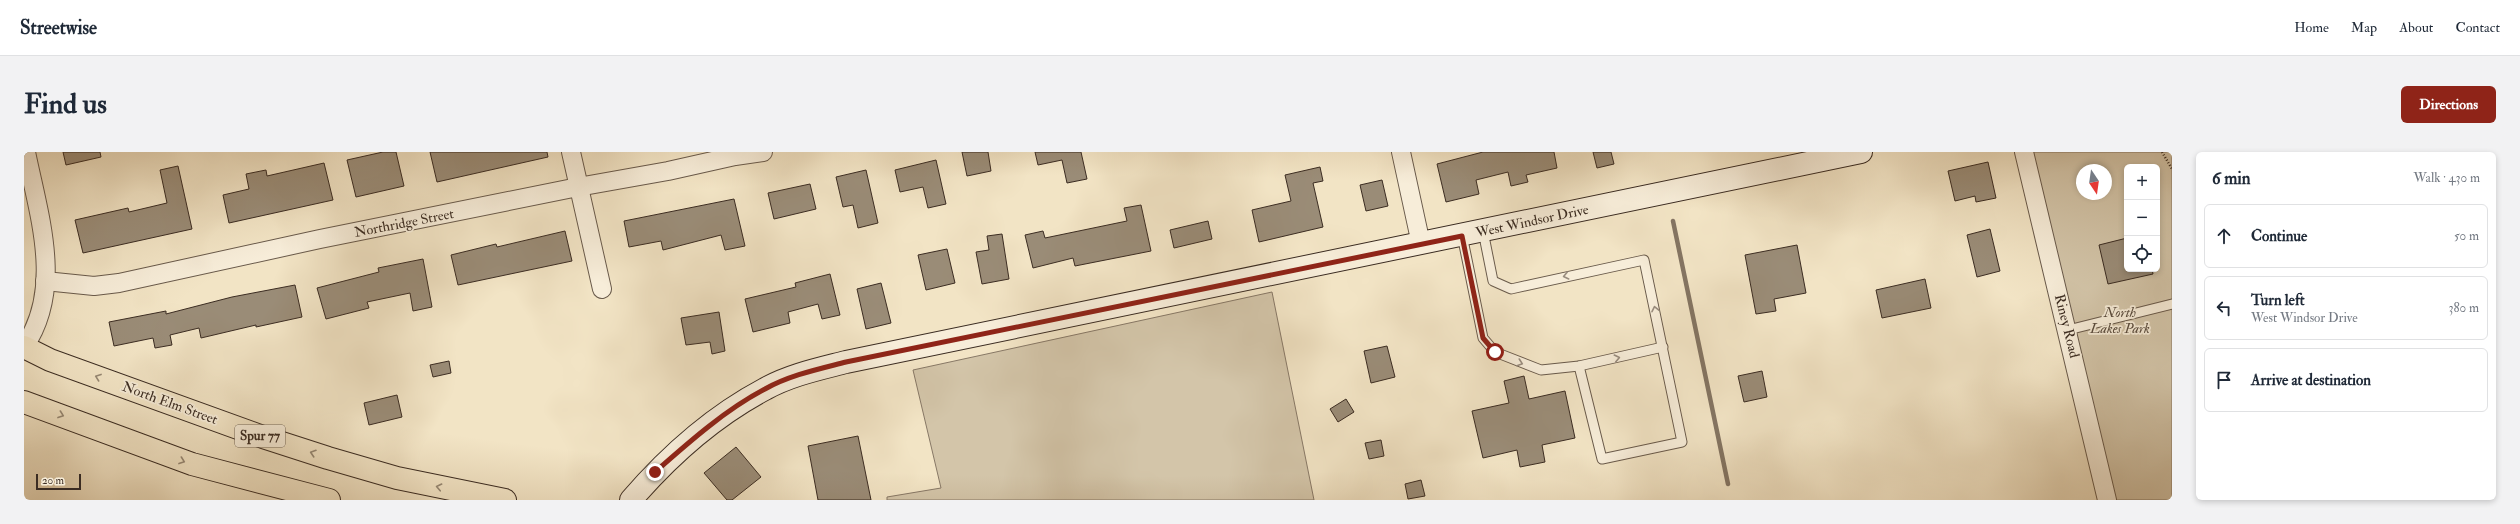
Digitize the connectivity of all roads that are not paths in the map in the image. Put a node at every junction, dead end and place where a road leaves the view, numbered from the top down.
1 (26, 152) edge
2 (571, 152) edge
3 (763, 152) edge
4 (1401, 152) edge
5 (1861, 152) edge
6 (2024, 152) edge
7 (578, 187) junction
8 (1483, 231) junction
9 (1462, 236) junction
10 (1421, 244) junction
11 (45, 282) junction
12 (602, 289) dead end
13 (2172, 304) edge
14 (2068, 330) junction
15 (24, 347) edge
16 (1663, 347) junction
17 (1579, 366) junction
18 (24, 402) edge
19 (329, 500) edge
20 (505, 500) edge
21 (631, 500) edge
22 (2108, 500) edge

1 - 11 street
2 - 7 street
3 - 7 street, Northridge Street
4 - 10 street
5 - 8 street, West Windsor Drive
6 - 14 street, Riney Road
7 - 11 street, Northridge Street
7 - 12 street
8 - 9 street, West Windsor Drive
16 -> 8 lane
9 - 10 street, West Windsor Drive
9 -> 17 lane
10 - 21 street, West Windsor Drive
11 - 15 street
13 - 14 lane
14 - 22 street, Riney Road
20 -> 15 main road, North Elm Street / Spur 77
17 -> 16 lane
16 - 17 lane
18 -> 19 main road

